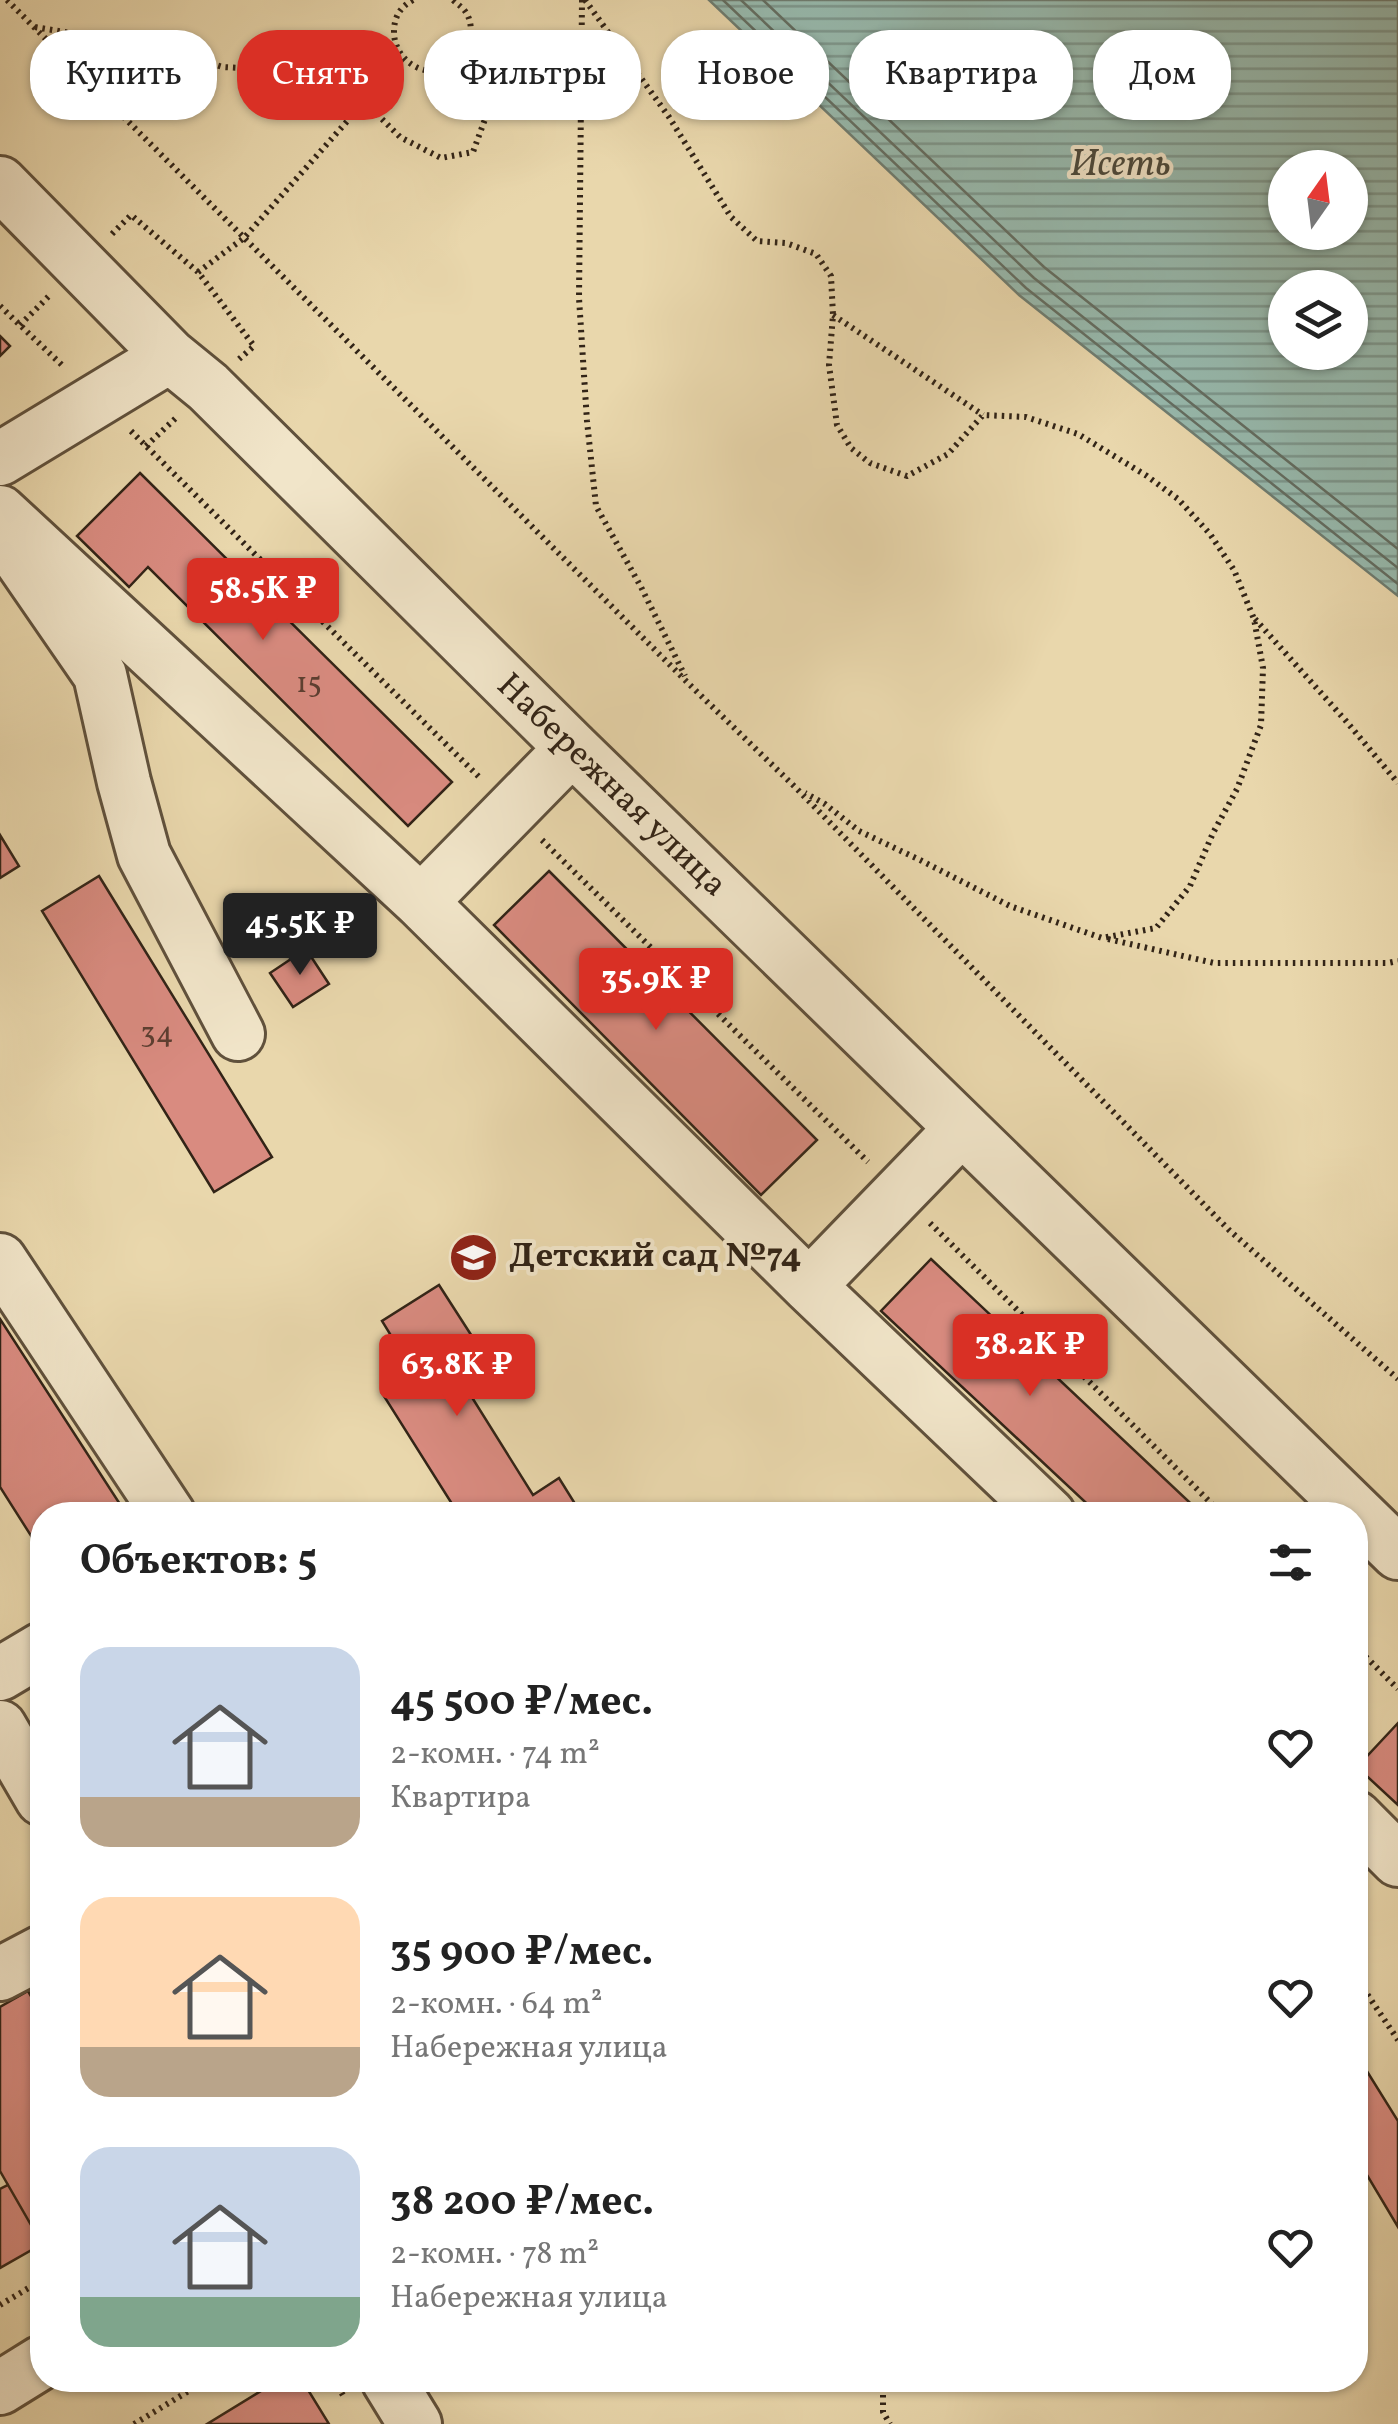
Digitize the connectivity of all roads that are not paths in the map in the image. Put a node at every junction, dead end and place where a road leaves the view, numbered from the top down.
1 (0, 183) edge
2 (170, 356) junction
3 (0, 459) edge
4 (0, 512) edge
5 (0, 530) edge
6 (572, 748) junction
7 (420, 902) junction
8 (238, 1034) dead end
9 (962, 1128) junction
10 (0, 1260) edge
11 (809, 1286) junction
12 (160, 1502) edge
13 (1035, 1502) edge
14 (1330, 1502) edge
15 (30, 1656) edge
16 (0, 1674) edge
17 (0, 1726) edge
18 (30, 1778) edge
19 (1368, 1830) edge
20 (1398, 1860) edge
21 (30, 1958) edge
22 (0, 1974) edge
23 (30, 2369) edge
24 (0, 2388) edge

1 - 2 street, Набережная улица
2 - 3 street
2 - 6 street, Набережная улица
4 - 7 street
5 - 8 street
6 - 7 street
6 - 9 street, Набережная улица
7 - 11 street
9 - 11 street
9 - 14 street, Набережная улица
10 - 12 street
11 - 13 street
15 - 16 street
17 - 18 street
19 - 20 street
21 - 22 street
23 - 24 street

